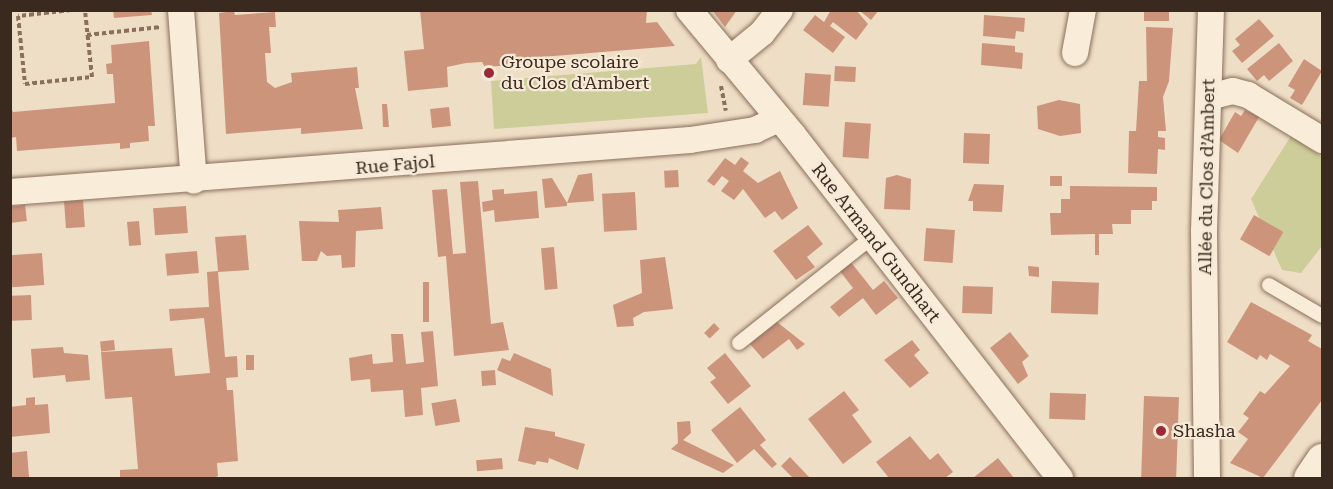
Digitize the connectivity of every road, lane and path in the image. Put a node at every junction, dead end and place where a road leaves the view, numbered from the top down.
1 (71, 10) edge
2 (85, 10) edge
3 (689, 10) edge
4 (780, 10) edge
5 (1083, 10) edge
6 (1211, 10) edge
7 (182, 17) edge
8 (87, 35) junction
9 (1075, 53) dead end
10 (729, 60) junction
11 (1209, 97) junction
12 (776, 120) junction
13 (709, 137) junction
14 (1323, 140) edge
15 (194, 181) junction
16 (10, 192) edge
17 (871, 238) junction
18 (1269, 285) dead end
19 (1323, 316) edge
20 (739, 343) dead end
21 (1323, 460) edge
22 (1060, 478) edge
23 (1207, 478) edge
24 (1310, 478) edge

1 - 8 path
2 - 8 path
3 - 10 street, Rue Armand Gundhart
4 - 10 street
5 - 9 street
6 - 11 street, Allée du Clos d’Ambert
7 - 8 path
7 - 15 street
10 - 12 street, Rue Armand Gundhart
10 - 13 path
11 - 14 street
11 - 23 street, Allée du Clos d’Ambert
12 - 13 street, Rue Fajol
12 - 17 street, Rue Armand Gundhart
13 - 15 street, Rue Fajol
15 - 16 street, Rue Fajol
17 - 20 lane
17 - 22 street, Rue Armand Gundhart
18 - 19 lane
21 - 24 street

